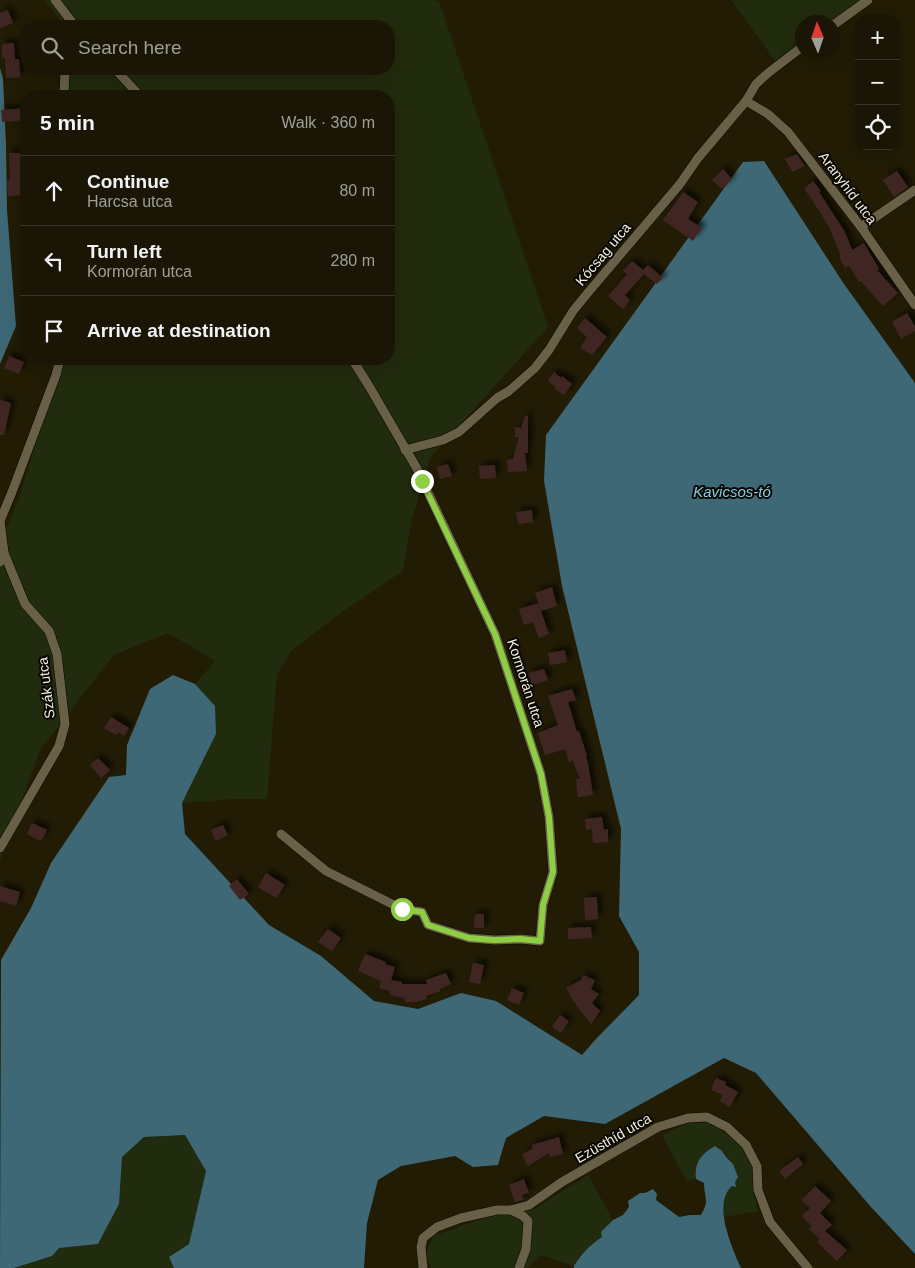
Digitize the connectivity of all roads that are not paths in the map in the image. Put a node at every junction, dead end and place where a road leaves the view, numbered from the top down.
1 (55, 0) edge
2 (868, 0) edge
3 (70, 20) edge
4 (840, 20) edge
5 (795, 52) edge
6 (65, 75) edge
7 (121, 75) edge
8 (64, 90) edge
9 (134, 90) edge
10 (746, 101) junction
11 (915, 190) edge
12 (861, 227) junction
13 (915, 305) edge
14 (58, 365) edge
15 (356, 365) edge
16 (405, 450) junction
17 (4, 553) junction
18 (0, 562) edge
19 (281, 834) dead end
20 (0, 848) edge
21 (510, 1210) junction
22 (423, 1268) edge
23 (519, 1268) edge
24 (808, 1268) edge

1 - 3 street
2 - 4 street
5 - 10 street, Kócsag utca
6 - 8 street
7 - 9 street
10 - 12 street, Aranyhíd utca
10 - 16 street, Kócsag utca
11 - 12 street
12 - 13 street, Aranyhíd utca
14 - 17 street, Szák utca
15 - 16 street, Kormorán utca
16 - 19 street, Kormorán utca
17 - 18 street
17 - 20 street, Szák utca
21 - 22 street, Ezüsthíd utca
21 - 23 street
21 - 24 street, Ezüsthíd utca

